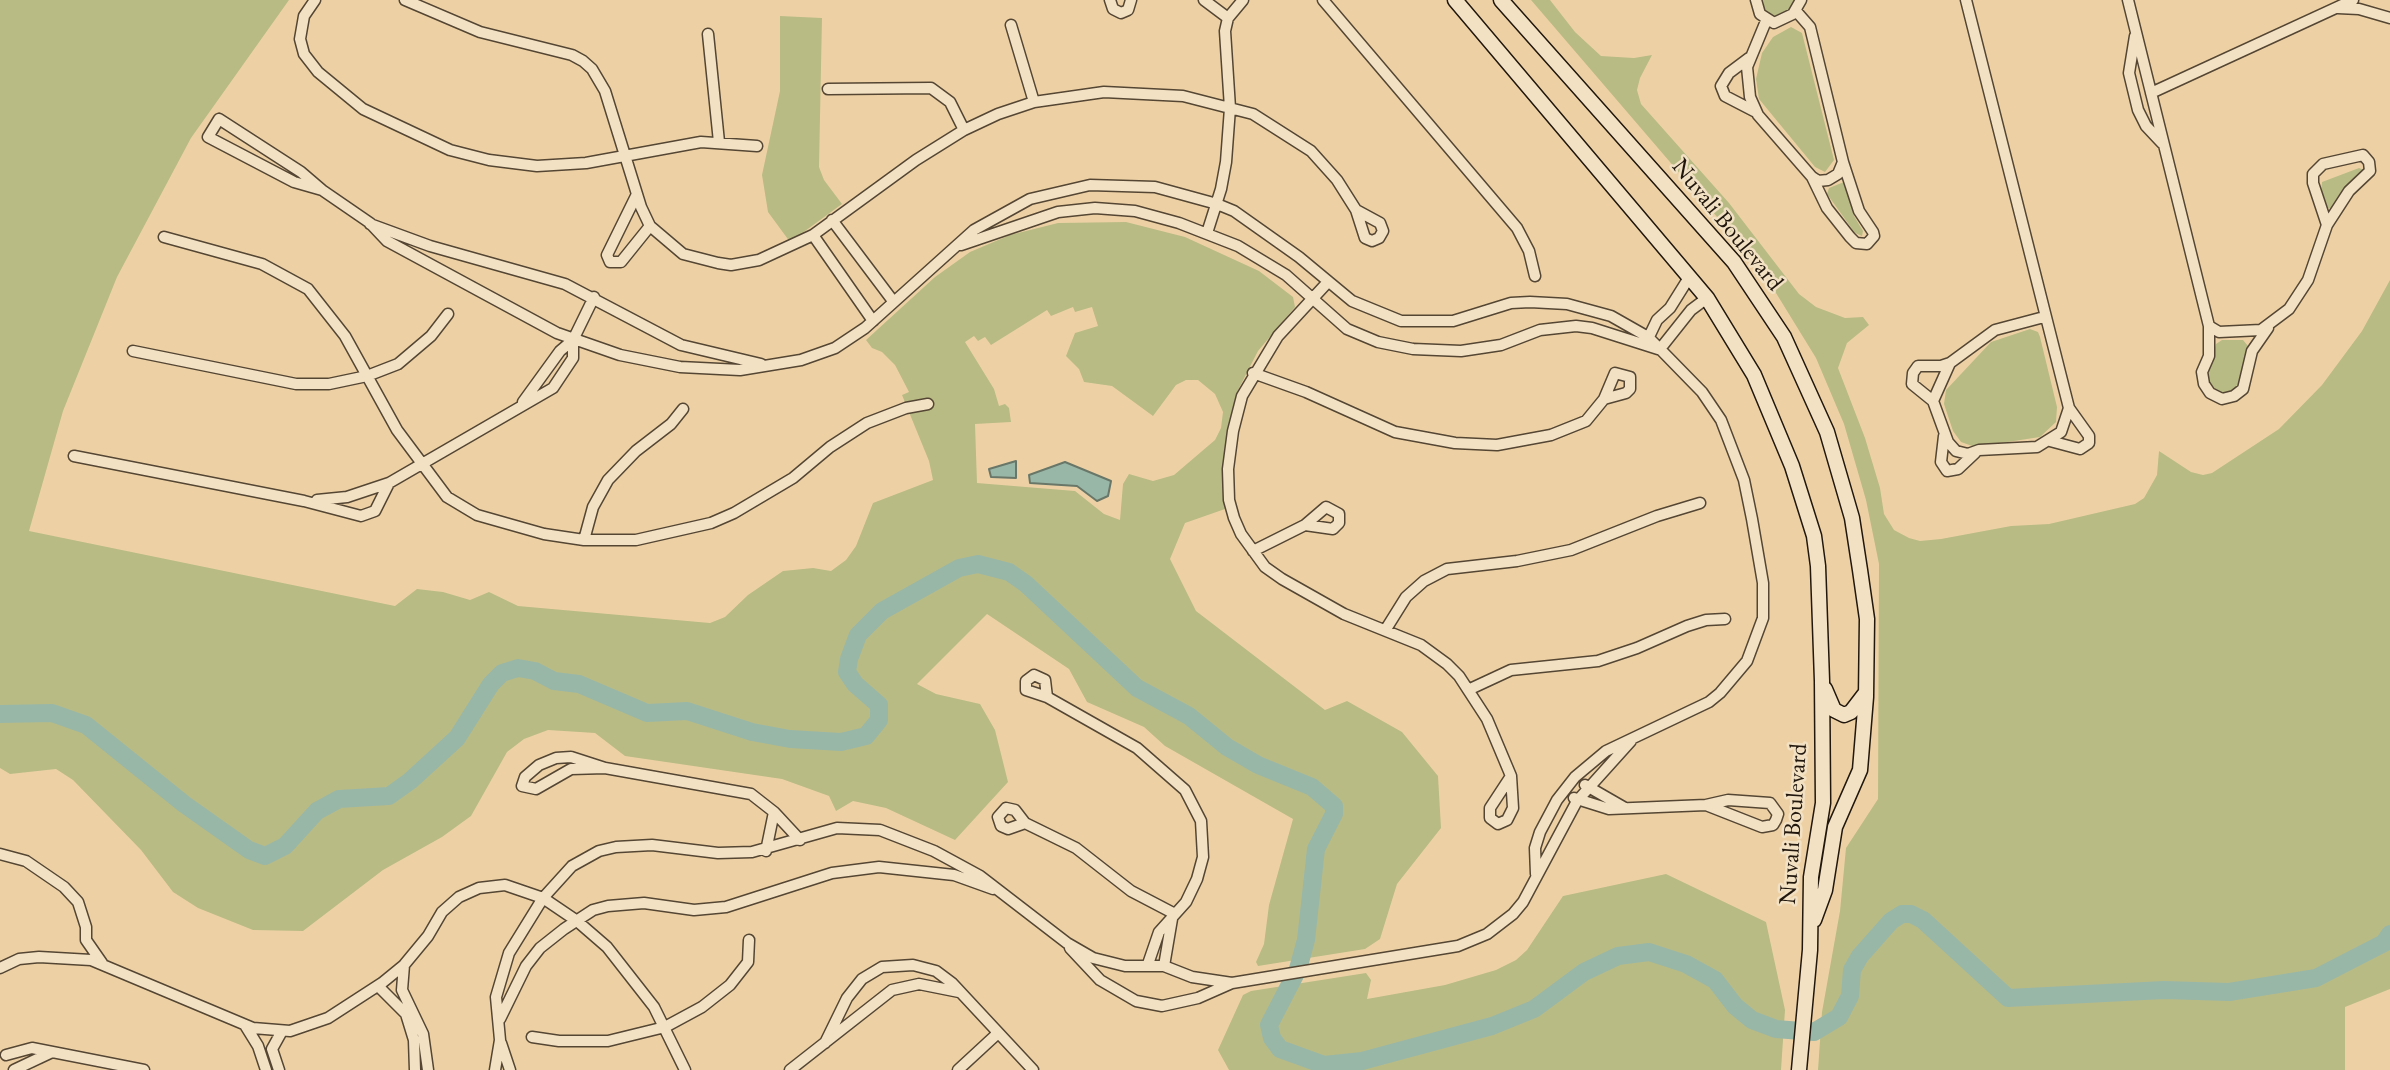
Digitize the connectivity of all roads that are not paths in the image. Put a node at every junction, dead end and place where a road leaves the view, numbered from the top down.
1 (315, 0) edge
2 (405, 0) edge
3 (1110, 0) edge
4 (1132, 0) edge
5 (1203, 0) edge
6 (1243, 0) edge
7 (1323, 0) edge
8 (1455, 0) edge
9 (1501, 0) edge
10 (1756, 0) edge
11 (1966, 0) edge
12 (2127, 0) edge
13 (2353, 0) edge
14 (1798, 5) edge
15 (2335, 8) junction
16 (1228, 18) junction
17 (2390, 18) edge
18 (1766, 20) junction
19 (1011, 25) dead end
20 (708, 34) dead end
21 (2136, 34) junction
22 (1749, 58) junction
23 (828, 89) dead end
24 (2151, 93) junction
25 (1034, 102) junction
26 (1230, 107) junction
27 (1758, 115) junction
28 (964, 130) junction
29 (719, 142) junction
30 (2163, 144) junction
31 (757, 146) dead end
32 (626, 155) junction
33 (1843, 162) junction
34 (1812, 177) junction
35 (322, 190) junction
36 (637, 194) junction
37 (1217, 204) junction
38 (1356, 210) dead end
39 (832, 220) junction
40 (370, 223) junction
41 (2327, 225) junction
42 (650, 226) junction
43 (1207, 233) junction
44 (813, 234) junction
45 (164, 237) dead end
46 (961, 245) junction
47 (1535, 276) dead end
48 (1690, 276) junction
49 (1327, 283) junction
50 (594, 297) junction
51 (1707, 298) junction
52 (1312, 299) junction
53 (893, 301) junction
54 (448, 314) dead end
55 (2044, 317) junction
56 (873, 321) junction
57 (2209, 326) junction
58 (2269, 327) junction
59 (573, 340) junction
60 (1646, 341) junction
61 (1660, 349) junction
62 (133, 351) dead end
63 (1950, 363) junction
64 (764, 365) junction
65 (1253, 373) junction
66 (367, 376) junction
67 (1604, 399) dead end
68 (1933, 401) junction
69 (929, 404) dead end
70 (2069, 408) junction
71 (683, 410) dead end
72 (1943, 430) junction
73 (2047, 441) junction
74 (1979, 450) junction
75 (74, 456) dead end
76 (422, 464) junction
77 (389, 483) junction
78 (304, 500) junction
79 (1700, 503) dead end
80 (1305, 525) dead end
81 (584, 540) junction
82 (1253, 551) junction
83 (1725, 620) dead end
84 (1386, 629) junction
85 (1822, 681) junction
86 (1468, 690) junction
87 (1866, 691) junction
88 (1047, 697) dead end
89 (1633, 739) junction
90 (605, 768) junction
91 (1511, 776) dead end
92 (1575, 776) junction
93 (1588, 787) junction
94 (1564, 790) junction
95 (1577, 801) junction
96 (1706, 805) junction
97 (1625, 808) junction
98 (774, 811) junction
99 (1024, 823) dead end
100 (800, 840) junction
101 (766, 851) junction
102 (0, 854) edge
103 (1536, 874) junction
104 (1005, 894) junction
105 (543, 898) junction
106 (1174, 917) junction
107 (577, 921) junction
108 (1811, 928) junction
109 (86, 940) junction
110 (749, 940) dead end
111 (1067, 943) junction
112 (72, 958) junction
113 (102, 963) junction
114 (1149, 964) junction
115 (404, 965) junction
116 (1125, 966) junction
117 (1164, 966) junction
118 (0, 968) edge
119 (1192, 977) junction
120 (1232, 983) junction
121 (377, 986) junction
122 (1114, 988) junction
123 (959, 992) junction
124 (1187, 1002) junction
125 (499, 1021) junction
126 (243, 1022) junction
127 (665, 1027) junction
128 (282, 1031) junction
129 (997, 1034) junction
130 (532, 1037) dead end
131 (500, 1040) junction
132 (825, 1043) junction
133 (50, 1053) junction
134 (6, 1055) dead end
135 (114, 1067) edge
136 (14, 1070) edge
137 (144, 1070) edge
138 (266, 1070) edge
139 (279, 1070) edge
140 (415, 1070) edge
141 (428, 1070) edge
142 (495, 1070) edge
143 (510, 1070) edge
144 (685, 1070) edge
145 (790, 1070) edge
146 (958, 1070) edge
147 (1033, 1070) edge
148 (1799, 1070) edge

1 - 32 street
2 - 32 street
3 - 4 street
5 - 16 street
6 - 16 street
7 - 47 street
8 - 48 main road, Nuvali Boulevard
9 - 87 main road, Nuvali Boulevard
10 - 18 street
11 - 55 street
12 - 21 street
13 - 15 street
14 - 18 street
14 - 33 street
15 - 17 street
15 - 24 street
16 - 26 street
18 - 22 street
19 - 25 street
20 - 29 street
21 - 24 street
21 - 30 street
22 - 27 street
22 - 27 street
23 - 28 street
24 - 30 street
25 - 26 street
25 - 28 street
26 - 37 street
26 - 38 street
27 - 34 street
28 - 39 street
29 - 31 street
29 - 32 street
30 - 57 street
32 - 36 street
33 - 34 street
33 - 34 street
35 - 35 street
35 - 40 street
36 - 42 street
36 - 42 street
37 - 43 street
37 - 46 street
37 - 49 street
39 - 44 street
39 - 53 street
40 - 50 street
40 - 59 street
41 - 41 street
41 - 58 street
42 - 44 street
43 - 46 street
43 - 52 street
44 - 56 street
45 - 66 street
46 - 53 street
48 - 51 main road, Nuvali Boulevard
48 - 60 street
49 - 52 street
49 - 60 street
50 - 59 street
50 - 64 street
51 - 61 street
51 - 85 main road, Nuvali Boulevard
52 - 60 street
52 - 65 street
53 - 56 street
54 - 66 street
55 - 63 street
55 - 70 street
56 - 64 street
57 - 58 street
57 - 58 street
59 - 64 street
59 - 76 street
60 - 61 street
61 - 89 street
62 - 66 street
63 - 68 street
63 - 68 street
65 - 67 street
65 - 82 street
66 - 76 street
68 - 72 street
69 - 81 street
70 - 73 street
70 - 73 street
71 - 81 street
72 - 74 street
72 - 74 street
73 - 74 street
75 - 78 street
76 - 77 street
76 - 81 street
77 - 78 street
77 - 78 street
79 - 84 street
80 - 82 street
82 - 84 street
83 - 86 street
84 - 86 street
85 - 87 main road
85 - 108 main road, Nuvali Boulevard
86 - 91 street
87 - 108 main road, Nuvali Boulevard
88 - 106 street
89 - 92 street
89 - 93 street
90 - 90 street
90 - 98 street
92 - 93 street
92 - 94 street
93 - 95 street
93 - 97 street
94 - 95 street
94 - 103 street
95 - 97 street
95 - 103 street
96 - 96 street
96 - 97 street
98 - 100 street
98 - 101 street
99 - 106 street
100 - 101 street
100 - 104 street
101 - 105 street
102 - 109 street
103 - 120 street
104 - 107 street
104 - 111 street
105 - 107 street
105 - 115 street
105 - 125 street
106 - 114 street
106 - 117 street
107 - 125 street
107 - 127 street
108 - 148 main road, Nuvali Boulevard
109 - 112 street
109 - 113 street
110 - 127 street
111 - 116 street
111 - 122 street
112 - 113 street
112 - 118 street
113 - 126 street
114 - 116 street
114 - 117 street
115 - 121 street
115 - 141 street
116 - 122 street
117 - 119 street
119 - 120 street
119 - 124 street
120 - 124 street
121 - 128 street
121 - 140 street
122 - 124 street
123 - 129 street
123 - 132 street
123 - 132 street
125 - 131 street
126 - 128 street
126 - 138 street
127 - 130 street
127 - 144 street
128 - 139 street
129 - 146 street
129 - 147 street
131 - 142 street
131 - 143 street
132 - 145 street
133 - 134 street
133 - 135 street
133 - 136 street
135 - 137 street

